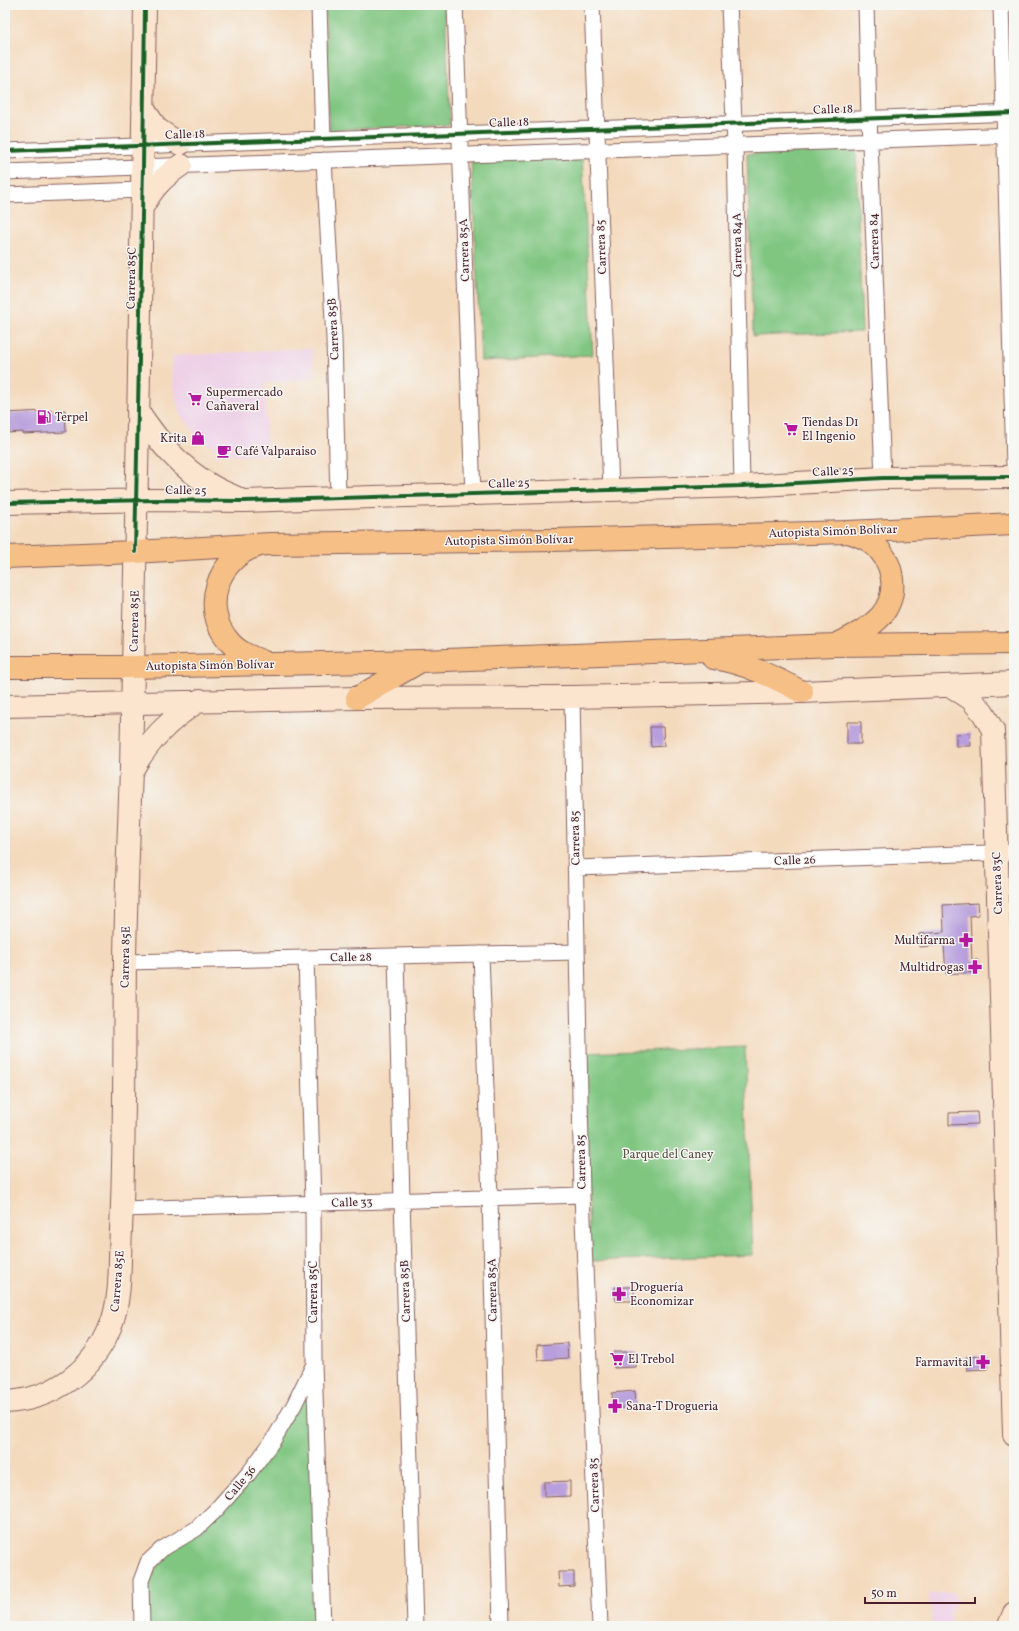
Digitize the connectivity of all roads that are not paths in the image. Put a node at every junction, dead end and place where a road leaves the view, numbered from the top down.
1 (145, 5) edge
2 (318, 5) edge
3 (454, 5) edge
4 (592, 5) edge
5 (729, 5) edge
6 (866, 5) edge
7 (1001, 5) edge
8 (144, 108) junction
9 (1009, 113) edge
10 (868, 118) junction
11 (734, 123) junction
12 (597, 128) junction
13 (459, 134) junction
14 (1009, 135) edge
15 (323, 139) junction
16 (869, 140) junction
17 (735, 145) junction
18 (144, 146) junction
19 (597, 150) junction
20 (5, 151) edge
21 (180, 155) junction
22 (460, 155) junction
23 (324, 160) junction
24 (143, 167) junction
25 (5, 172) edge
26 (5, 194) edge
27 (142, 199) junction
28 (138, 411) junction
29 (1014, 465) edge
30 (1014, 477) edge
31 (883, 478) junction
32 (742, 486) junction
33 (611, 489) junction
34 (473, 495) junction
35 (338, 498) junction
36 (136, 500) junction
37 (244, 501) junction
38 (5, 503) edge
39 (1014, 524) edge
40 (848, 532) junction
41 (270, 544) junction
42 (135, 552) junction
43 (5, 557) edge
44 (1014, 642) edge
45 (835, 645) junction
46 (672, 652) junction
47 (421, 660) junction
48 (270, 664) junction
49 (5, 667) edge
50 (133, 667) junction
51 (1014, 683) edge
52 (951, 686) junction
53 (802, 692) junction
54 (572, 697) junction
55 (357, 698) junction
56 (200, 700) junction
57 (132, 702) junction
58 (5, 706) edge
59 (130, 772) junction
60 (1005, 852) edge
61 (576, 868) junction
62 (578, 952) junction
63 (481, 954) junction
64 (396, 956) junction
65 (306, 958) junction
66 (125, 962) junction
67 (582, 1195) junction
68 (490, 1198) junction
69 (402, 1200) junction
70 (313, 1203) junction
71 (122, 1209) junction
72 (1011, 1221) edge
73 (1012, 1289) edge
74 (314, 1363) junction
75 (5, 1402) edge
76 (1014, 1434) edge
77 (1014, 1613) edge
78 (142, 1626) edge
79 (323, 1626) edge
80 (416, 1626) edge
81 (501, 1626) edge
82 (600, 1626) edge
83 (1009, 1626) edge

1 - 8 street, Carrera 85C
2 - 15 street
3 - 13 street, Carrera 85A
4 - 12 street, Carrera 85
5 - 11 street, Carrera 84A
6 - 10 street, Carrera 84
7 - 9 street
8 - 18 street, Carrera 85C
8 - 21 street
9 - 10 street, Calle 18
9 - 14 street
10 - 11 street, Calle 18
10 - 16 street, Carrera 84
11 - 12 street, Calle 18
11 - 17 street, Carrera 84A
12 - 13 street, Calle 18
12 - 19 street, Carrera 85
13 - 15 street, Calle 18
13 - 22 street, Carrera 85A
14 - 16 street, Calle 18
14 - 29 street
15 - 21 street, Calle 18
16 - 17 street, Calle 18
16 - 31 street, Carrera 84
17 - 19 street, Calle 18
17 - 32 street, Carrera 84A
18 - 20 street, Calle 18
18 - 21 street, Calle 18
18 - 24 street, Carrera 85C
19 - 22 street, Calle 18
19 - 33 street, Carrera 85
21 - 23 street, Calle 18
21 - 24 street, Calle 18
21 - 27 street
22 - 23 street, Calle 18
22 - 34 street, Carrera 85A
23 - 35 street, Carrera 85B
24 - 25 street, Calle 18
24 - 27 street, Carrera 85C
26 - 27 street
27 - 28 street, Carrera 85C
28 - 36 street, Carrera 85C
28 - 37 street
30 - 31 street, Calle 25
31 - 32 street, Calle 25
32 - 33 street, Calle 25
33 - 34 street, Calle 25
34 - 35 street, Calle 25
35 - 37 street, Calle 25
36 - 37 street, Calle 25
36 - 38 street, Calle 25
36 - 42 street, Carrera 85C
39 - 40 highway, Autopista Simón Bolívar
40 - 41 highway, Autopista Simón Bolívar
40 - 45 highway
41 - 42 highway, Autopista Simón Bolívar
41 - 48 highway
42 - 43 highway, Autopista Simón Bolívar
42 - 50 street, Carrera 85E
44 - 45 highway, Autopista Simón Bolívar
45 - 46 highway, Autopista Simón Bolívar
46 - 47 highway, Autopista Simón Bolívar
46 - 53 highway
47 - 48 highway, Autopista Simón Bolívar
47 - 55 highway
48 - 50 highway, Autopista Simón Bolívar
49 - 50 highway, Autopista Simón Bolívar
50 - 57 street, Carrera 85E
51 - 52 street
52 - 53 street
52 - 60 street, Carrera 83C
53 - 54 street
54 - 55 street
54 - 61 street, Carrera 85
55 - 56 street
56 - 57 street
56 - 59 street
57 - 58 street
57 - 59 street, Carrera 85E
59 - 66 street, Carrera 85E
60 - 61 street, Calle 26
60 - 72 street, Carrera 83C
61 - 62 street, Carrera 85
62 - 63 street, Calle 28
62 - 67 street, Carrera 85
63 - 64 street, Calle 28
63 - 68 street, Carrera 85A
64 - 65 street, Calle 28
64 - 69 street, Carrera 85B
65 - 66 street, Calle 28
65 - 70 street, Carrera 85C
66 - 71 street, Carrera 85E
67 - 68 street, Calle 33
67 - 82 street, Carrera 85
68 - 69 street, Calle 33
68 - 81 street, Carrera 85A
69 - 70 street, Calle 33
69 - 80 street, Carrera 85B
70 - 71 street, Calle 33
70 - 74 street, Carrera 85C
71 - 75 street, Carrera 85E
72 - 73 street, Carrera 83C
73 - 76 street, Carrera 83C
74 - 78 street, Calle 36
74 - 79 street, Carrera 85C
77 - 83 street

